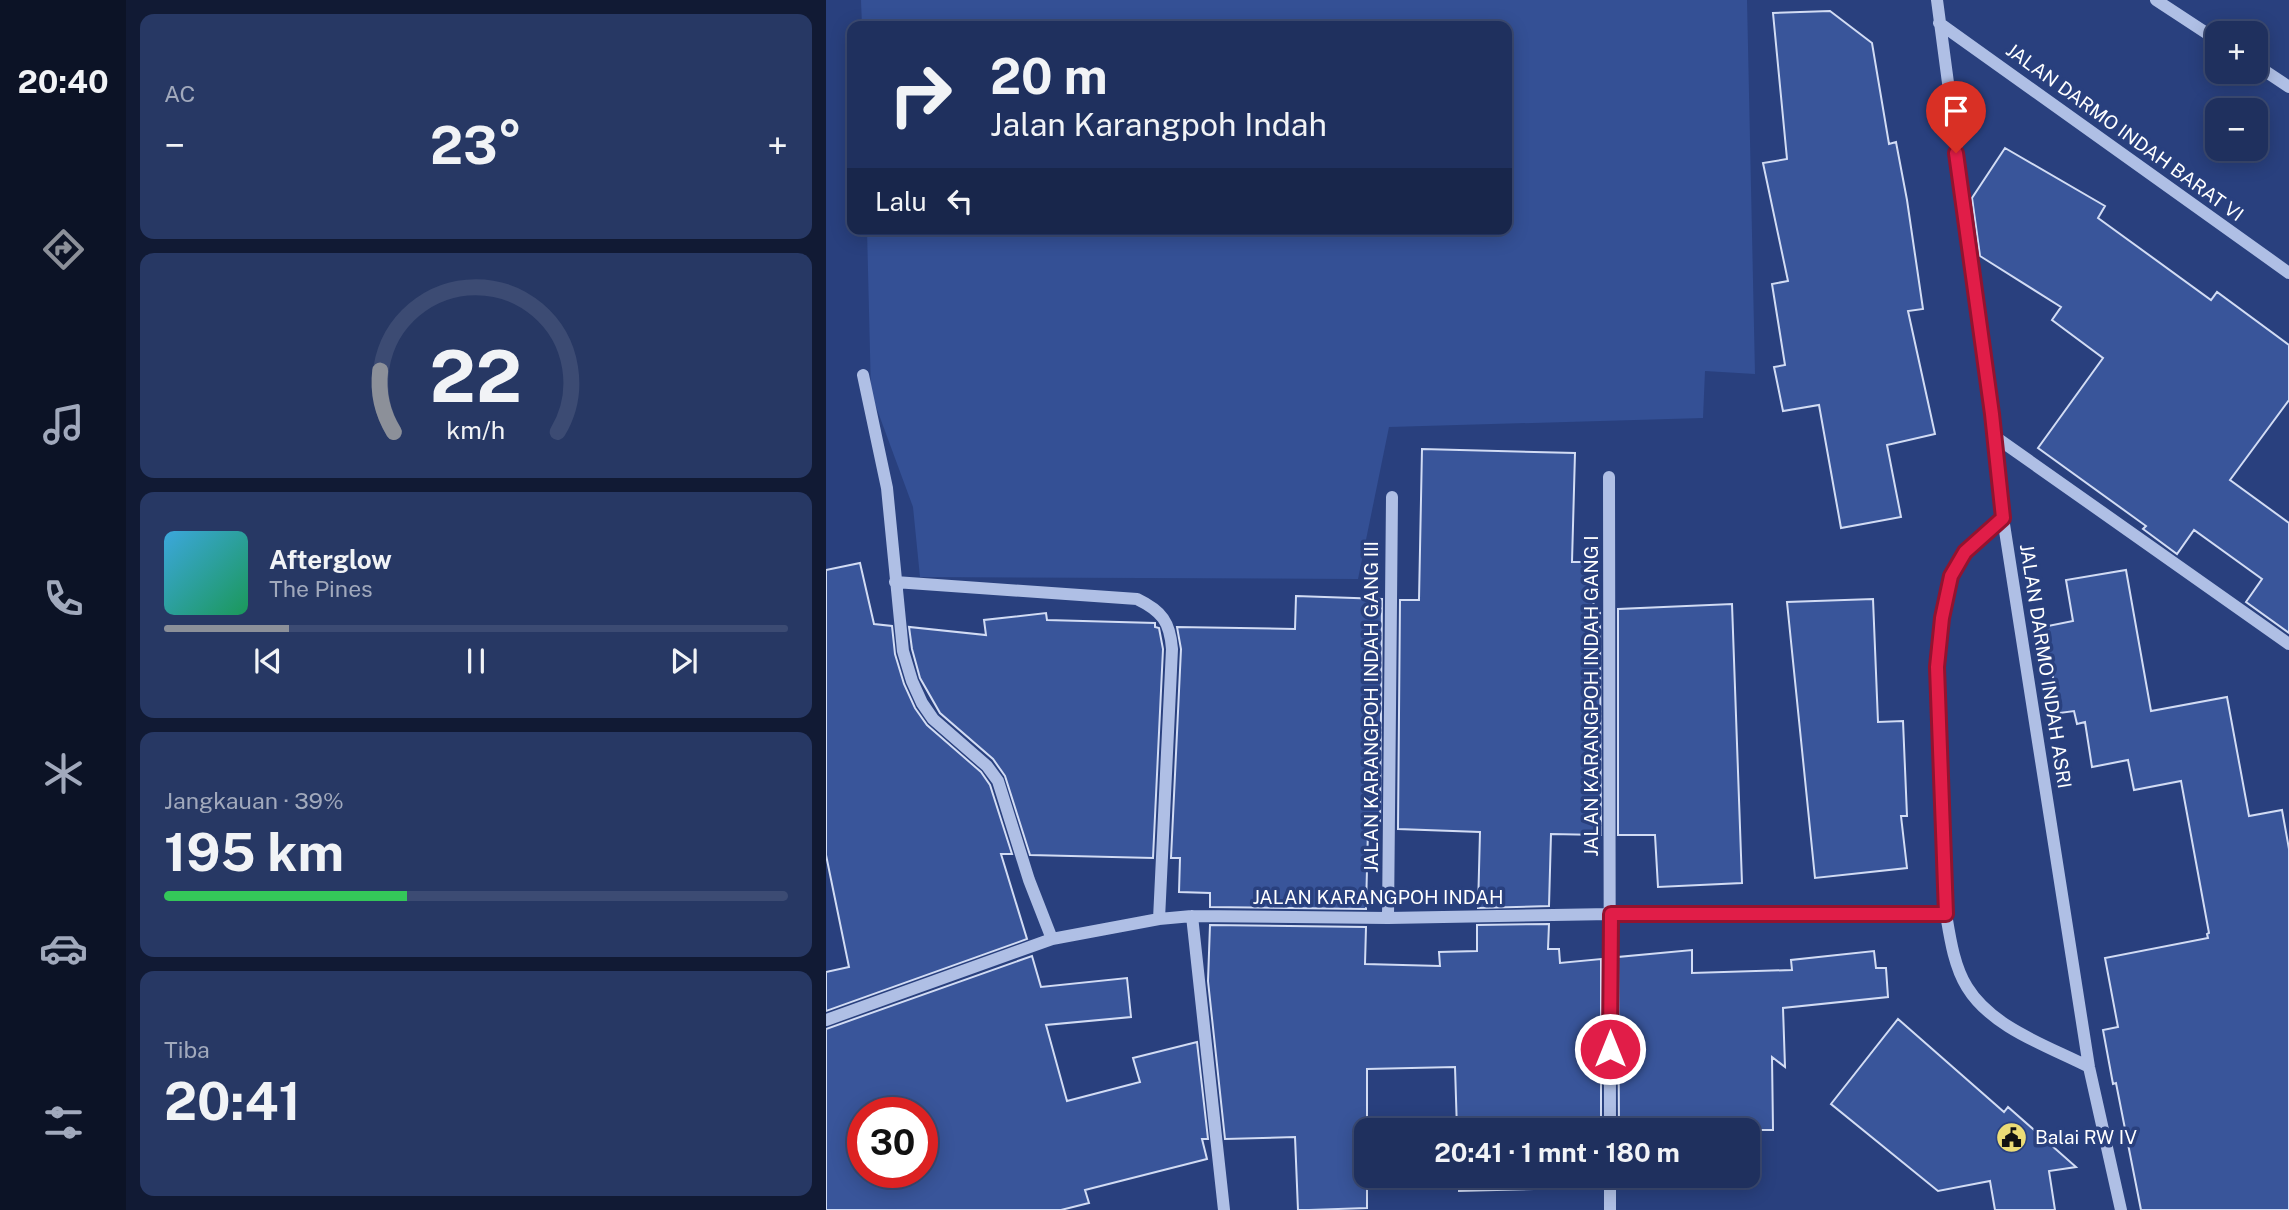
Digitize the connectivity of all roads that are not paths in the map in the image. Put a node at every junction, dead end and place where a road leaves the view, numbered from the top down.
1 (1937, 0) edge
2 (2156, 0) edge
3 (1939, 23) junction
4 (2205, 32) edge
5 (2268, 73) edge
6 (2289, 87) edge
7 (2289, 273) edge
8 (863, 375) dead end
9 (1994, 436) junction
10 (1609, 477) dead end
11 (1392, 497) dead end
12 (2003, 518) junction
13 (895, 582) junction
14 (2289, 644) edge
15 (1611, 914) junction
16 (1946, 914) junction
17 (1192, 916) junction
18 (1388, 918) junction
19 (1159, 919) junction
20 (1052, 939) junction
21 (826, 1020) edge
22 (2089, 1067) junction
23 (1610, 1118) edge
24 (1610, 1188) edge
25 (1224, 1210) edge
26 (1609, 1210) edge
27 (2121, 1210) edge

1 - 3 street, JALAN DARMO INDAH ASRI
2 - 4 street
3 - 7 street, JALAN DARMO INDAH BARAT VI
3 - 9 street, JALAN DARMO INDAH ASRI
5 - 6 street
8 - 13 street
9 - 12 street, JALAN DARMO INDAH ASRI
9 - 14 street
10 - 15 street, JALAN KARANGPOH INDAH GANG I
11 - 18 street, JALAN KARANGPOH INDAH GANG III
12 - 16 street
12 - 22 street, JALAN DARMO INDAH ASRI
13 - 19 street
13 - 20 street
15 - 16 street, JALAN KARANGPOH INDAH
15 - 18 street, JALAN KARANGPOH INDAH
15 - 23 street, JALAN KARANGPOH INDAH GANG I
16 - 22 street
17 - 18 street, JALAN KARANGPOH INDAH
17 - 19 street, JALAN KARANGPOH INDAH
17 - 25 street
19 - 20 street, JALAN KARANGPOH INDAH
20 - 21 street, JALAN KARANGPOH INDAH
22 - 27 street, JALAN DARMO INDAH ASRI
24 - 26 street

